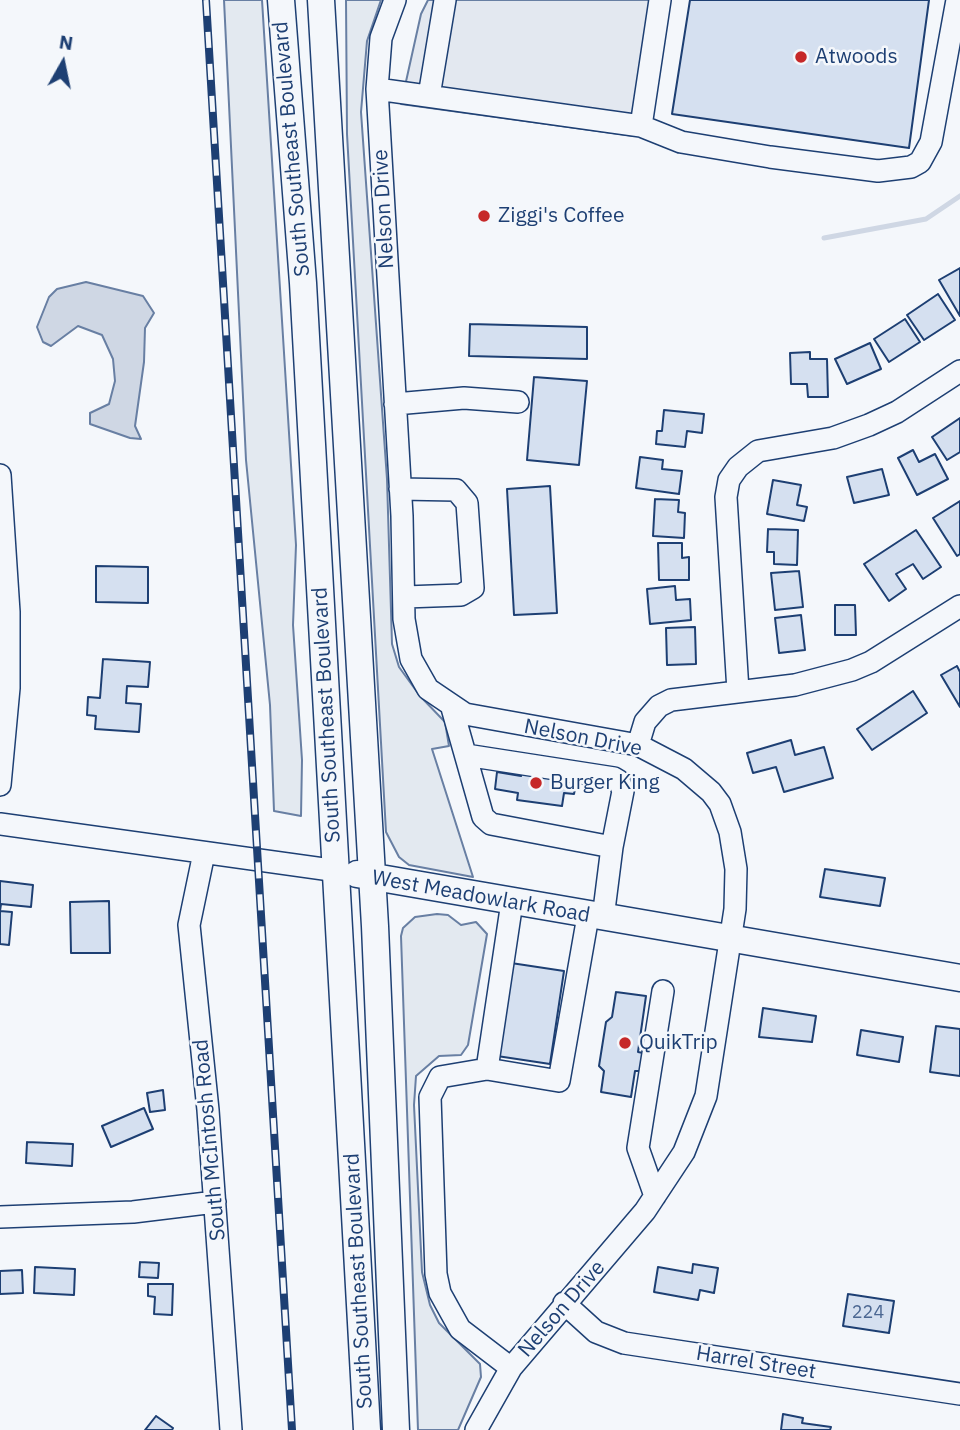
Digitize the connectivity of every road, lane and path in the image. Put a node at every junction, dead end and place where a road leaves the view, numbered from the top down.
1 (281, 0) edge
2 (321, 0) edge
3 (395, 0) edge
4 (445, 0) edge
5 (660, 0) edge
6 (957, 0) edge
7 (377, 89) junction
8 (429, 96) junction
9 (641, 126) junction
10 (960, 371) edge
11 (518, 402) dead end
12 (396, 404) junction
13 (0, 475) edge
14 (400, 489) junction
15 (405, 597) junction
16 (960, 606) edge
17 (738, 691) junction
18 (452, 708) junction
19 (638, 745) junction
20 (466, 755) junction
21 (0, 785) edge
22 (0, 824) edge
23 (612, 847) junction
24 (204, 853) junction
25 (338, 871) junction
26 (372, 877) junction
27 (512, 902) junction
28 (595, 917) junction
29 (729, 941) junction
30 (960, 978) edge
31 (663, 991) dead end
32 (487, 1069) junction
33 (655, 1196) junction
34 (215, 1202) junction
35 (0, 1217) edge
36 (564, 1303) junction
37 (511, 1368) junction
38 (960, 1394) edge
39 (231, 1430) edge
40 (367, 1430) edge
41 (396, 1430) edge
42 (476, 1430) edge

1 - 25 main road, South Southeast Boulevard
2 - 26 main road, South Southeast Boulevard
3 - 7 street, Nelson Drive
4 - 8 street
5 - 9 street
6 - 9 street
7 - 8 street
7 - 12 street, Nelson Drive
8 - 9 street
10 - 17 street
11 - 12 street
12 - 14 street, Nelson Drive
13 - 21 street
14 - 15 street, Nelson Drive
14 - 15 street
15 - 18 street, Nelson Drive
16 - 17 street
17 - 19 street
18 - 19 street, Nelson Drive
18 - 20 street
19 - 29 street, Nelson Drive
20 - 23 street
20 - 23 street
22 - 24 street, West Meadowlark Road
23 - 28 street
24 - 25 street, West Meadowlark Road
24 - 34 street, South McIntosh Road
25 - 26 main road, West Meadowlark Road
25 - 40 main road, South Southeast Boulevard
26 - 27 main road, West Meadowlark Road
26 - 41 main road, South Southeast Boulevard
27 - 28 main road, West Meadowlark Road
27 - 32 street
28 - 29 main road, West Meadowlark Road
28 - 32 street
29 - 30 main road, West Meadowlark Road
29 - 33 street, Nelson Drive
31 - 33 street
32 - 37 street
33 - 36 street, Nelson Drive
34 - 35 street
34 - 39 street, South McIntosh Road
36 - 37 street, Nelson Drive
36 - 38 street, Harrel Street
37 - 42 street, Nelson Drive

